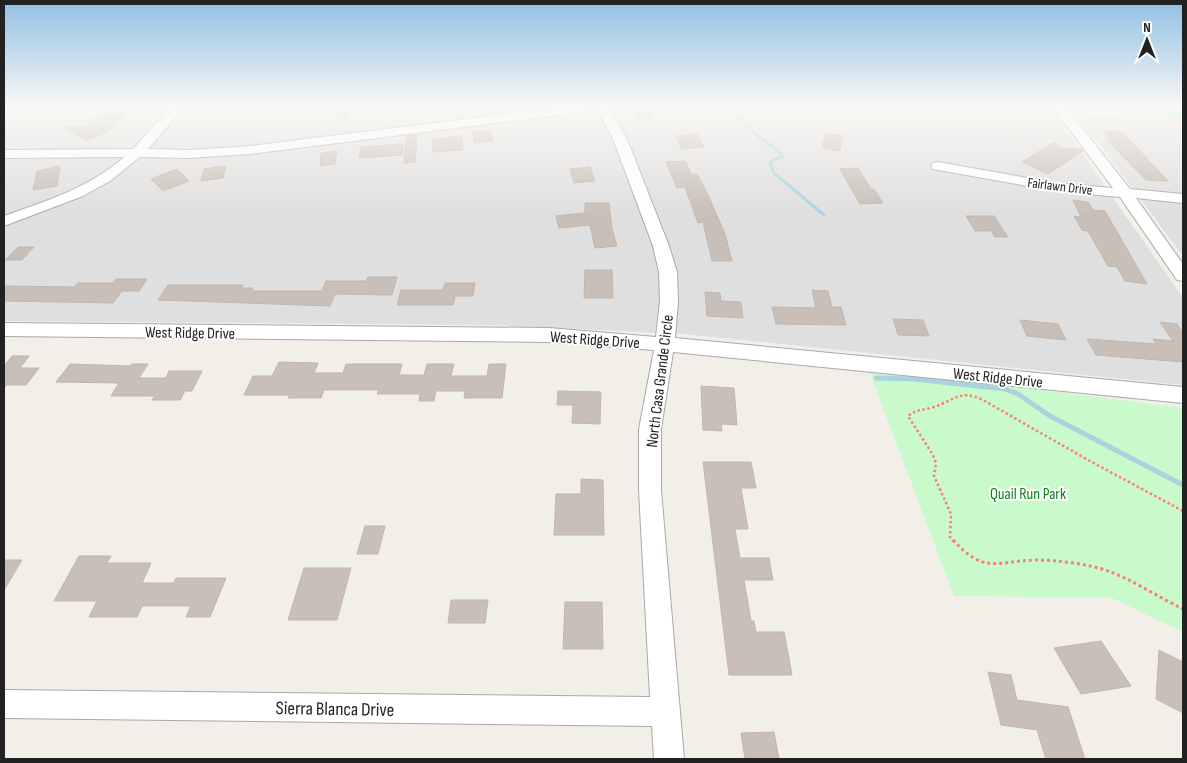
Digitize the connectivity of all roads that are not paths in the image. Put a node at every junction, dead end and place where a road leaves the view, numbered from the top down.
1 (146, 142) edge
2 (313, 142) edge
3 (621, 142) edge
4 (1085, 142) edge
5 (136, 153) junction
6 (4, 154) edge
7 (938, 166) dead end
8 (1125, 193) junction
9 (1183, 198) edge
10 (4, 221) edge
11 (1183, 276) edge
12 (4, 330) edge
13 (665, 344) junction
14 (1183, 395) edge
15 (4, 704) edge
16 (666, 712) junction
17 (669, 759) edge

1 - 5 street
2 - 5 street
3 - 13 street, North Casa Grande Circle
4 - 8 street
5 - 6 street
5 - 10 street
7 - 8 street, Fairlawn Drive
8 - 9 street, Fairlawn Drive
8 - 11 street
12 - 13 street, West Ridge Drive
13 - 14 street, West Ridge Drive
13 - 16 street, North Casa Grande Circle
15 - 16 street, Sierra Blanca Drive
16 - 17 street, North Casa Grande Circle

